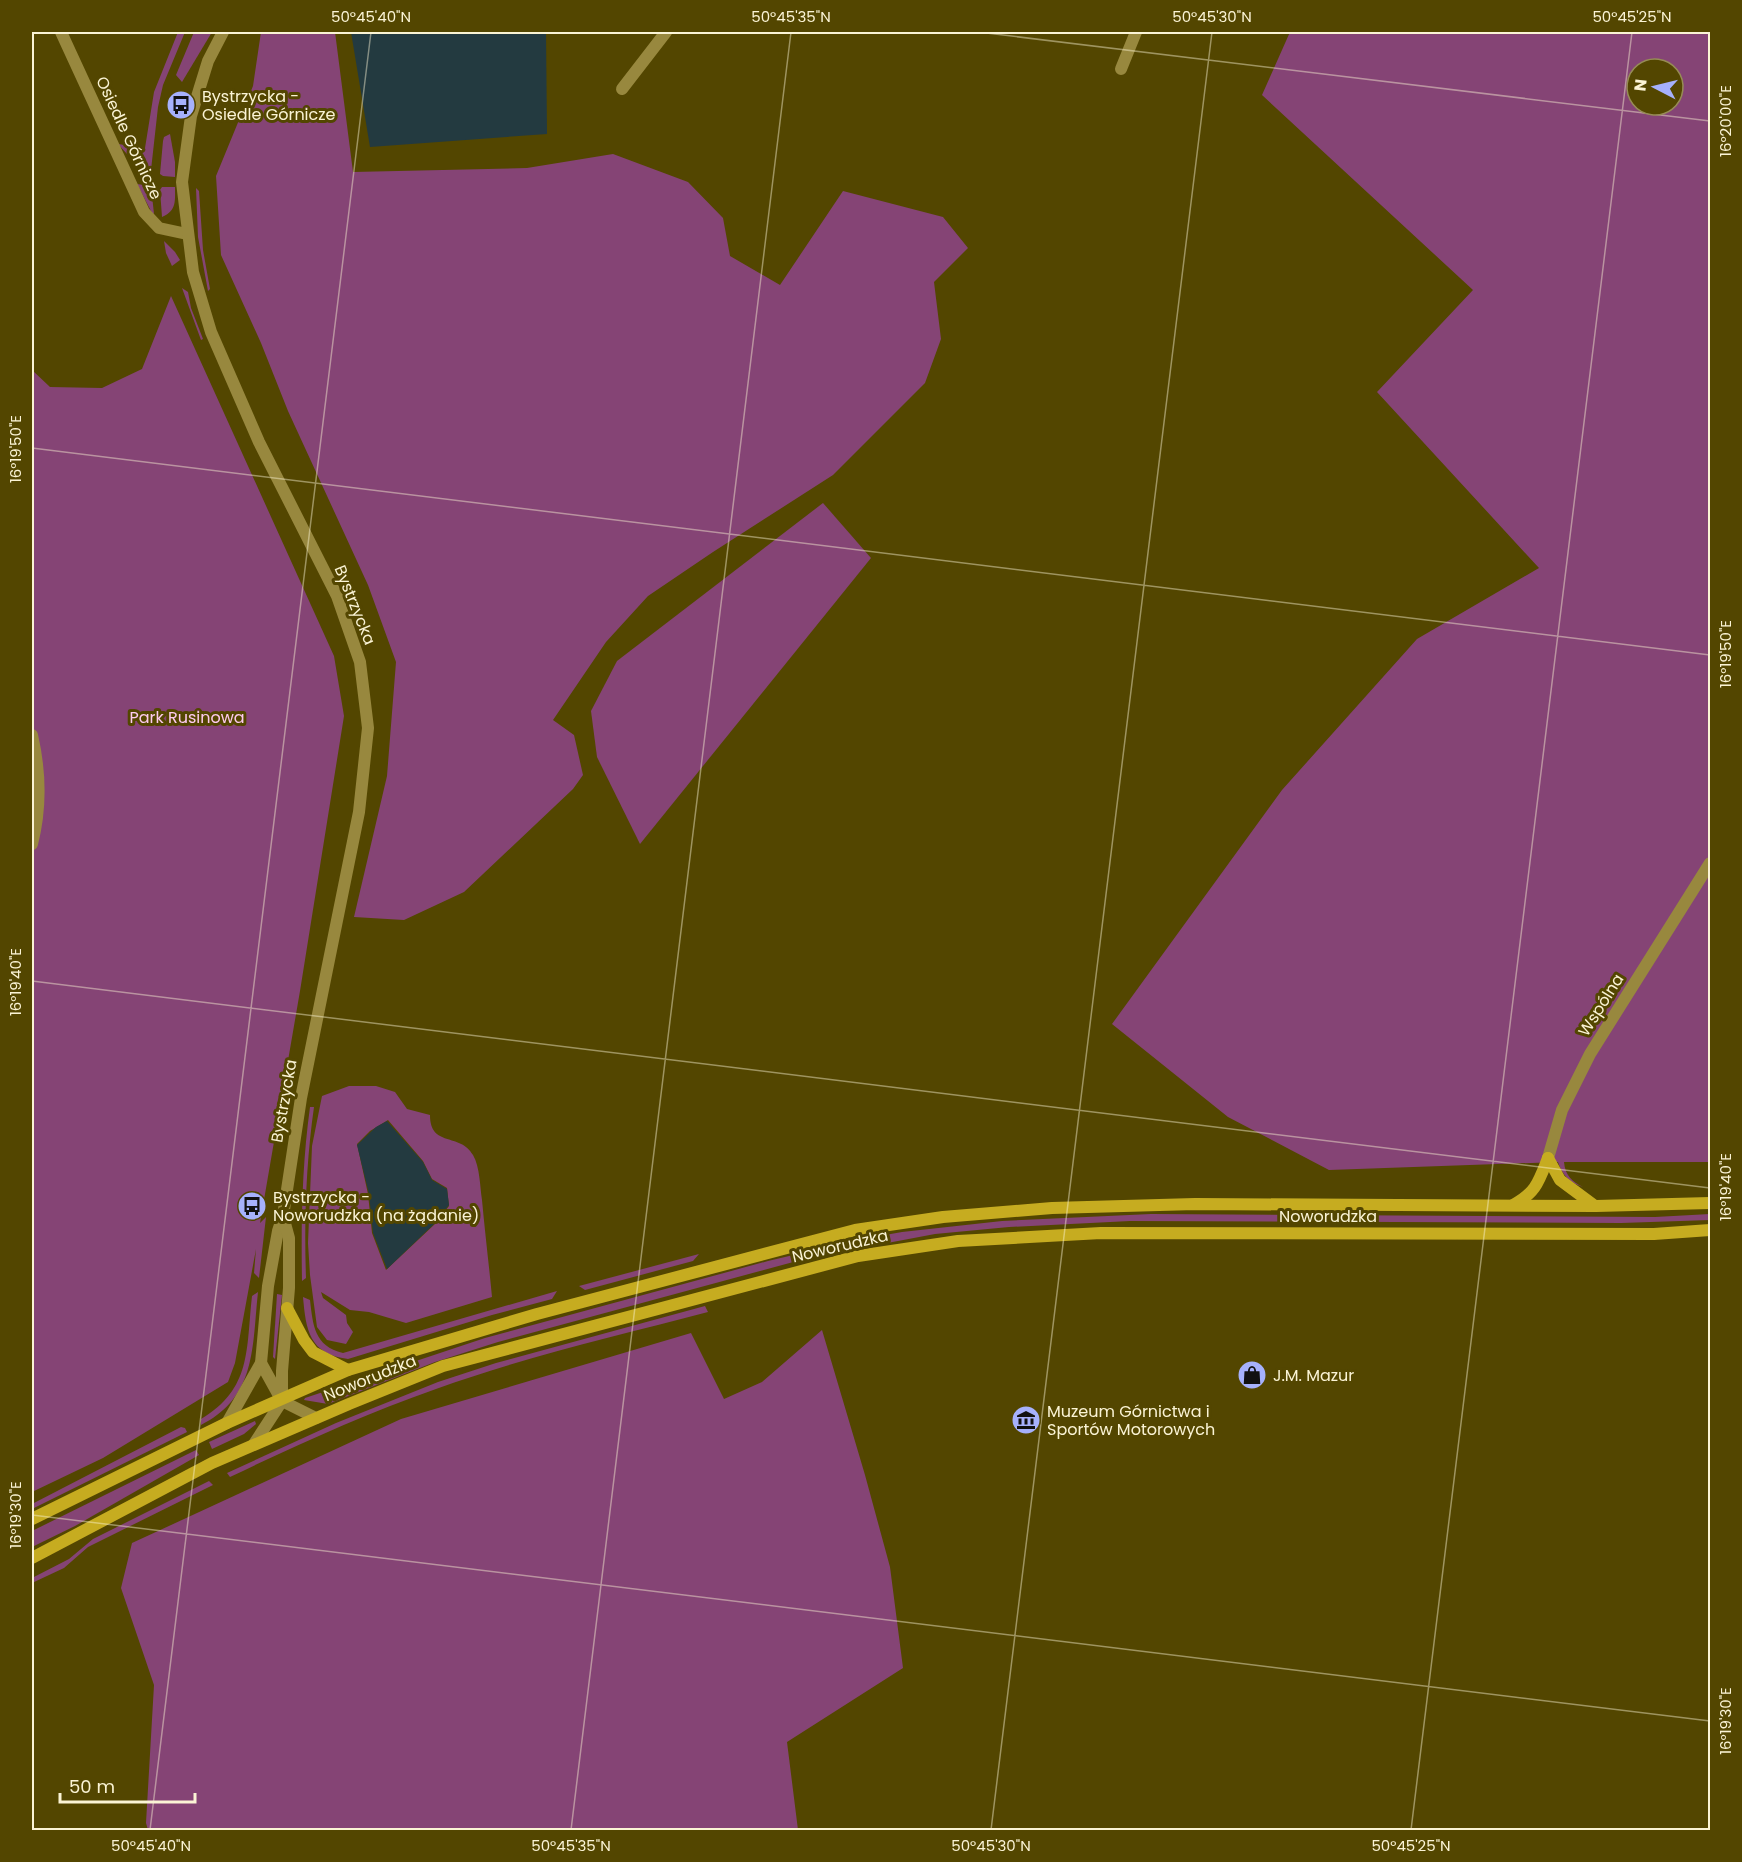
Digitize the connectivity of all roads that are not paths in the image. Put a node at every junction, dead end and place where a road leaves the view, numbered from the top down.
1 (61, 32) edge
2 (223, 32) edge
3 (666, 32) edge
4 (1136, 32) edge
5 (1121, 69) dead end
6 (622, 89) dead end
7 (187, 234) junction
8 (32, 735) edge
9 (32, 844) edge
10 (1710, 863) edge
11 (1706, 879) edge
12 (1548, 1158) junction
13 (1710, 1203) edge
14 (1512, 1205) junction
15 (1596, 1206) junction
16 (283, 1216) junction
17 (1710, 1230) edge
18 (287, 1308) junction
19 (261, 1363) junction
20 (348, 1370) junction
21 (282, 1401) junction
22 (316, 1418) junction
23 (227, 1423) junction
24 (254, 1444) junction
25 (32, 1519) edge
26 (32, 1558) edge

1 - 7 street, Osiedle Górnicze
2 - 7 street, Bystrzycka
3 - 6 street
4 - 5 street
7 - 16 street, Bystrzycka
8 - 9 street
10 - 11 street, Wspólna
11 - 12 street, Wspólna
12 - 14 main road
12 - 15 main road
13 - 15 main road, Noworudzka
14 - 15 main road, Noworudzka
14 - 20 main road, Noworudzka
16 - 18 street, Bystrzycka
16 - 19 street, Bystrzycka
17 - 22 main road, Noworudzka
18 - 20 main road
18 - 21 street, Bystrzycka
19 - 21 street
19 - 23 street, Bystrzycka
20 - 21 main road, Noworudzka
21 - 22 street
21 - 23 main road, Noworudzka
21 - 24 street
22 - 24 main road, Noworudzka
23 - 25 main road, Noworudzka
24 - 26 main road, Noworudzka

